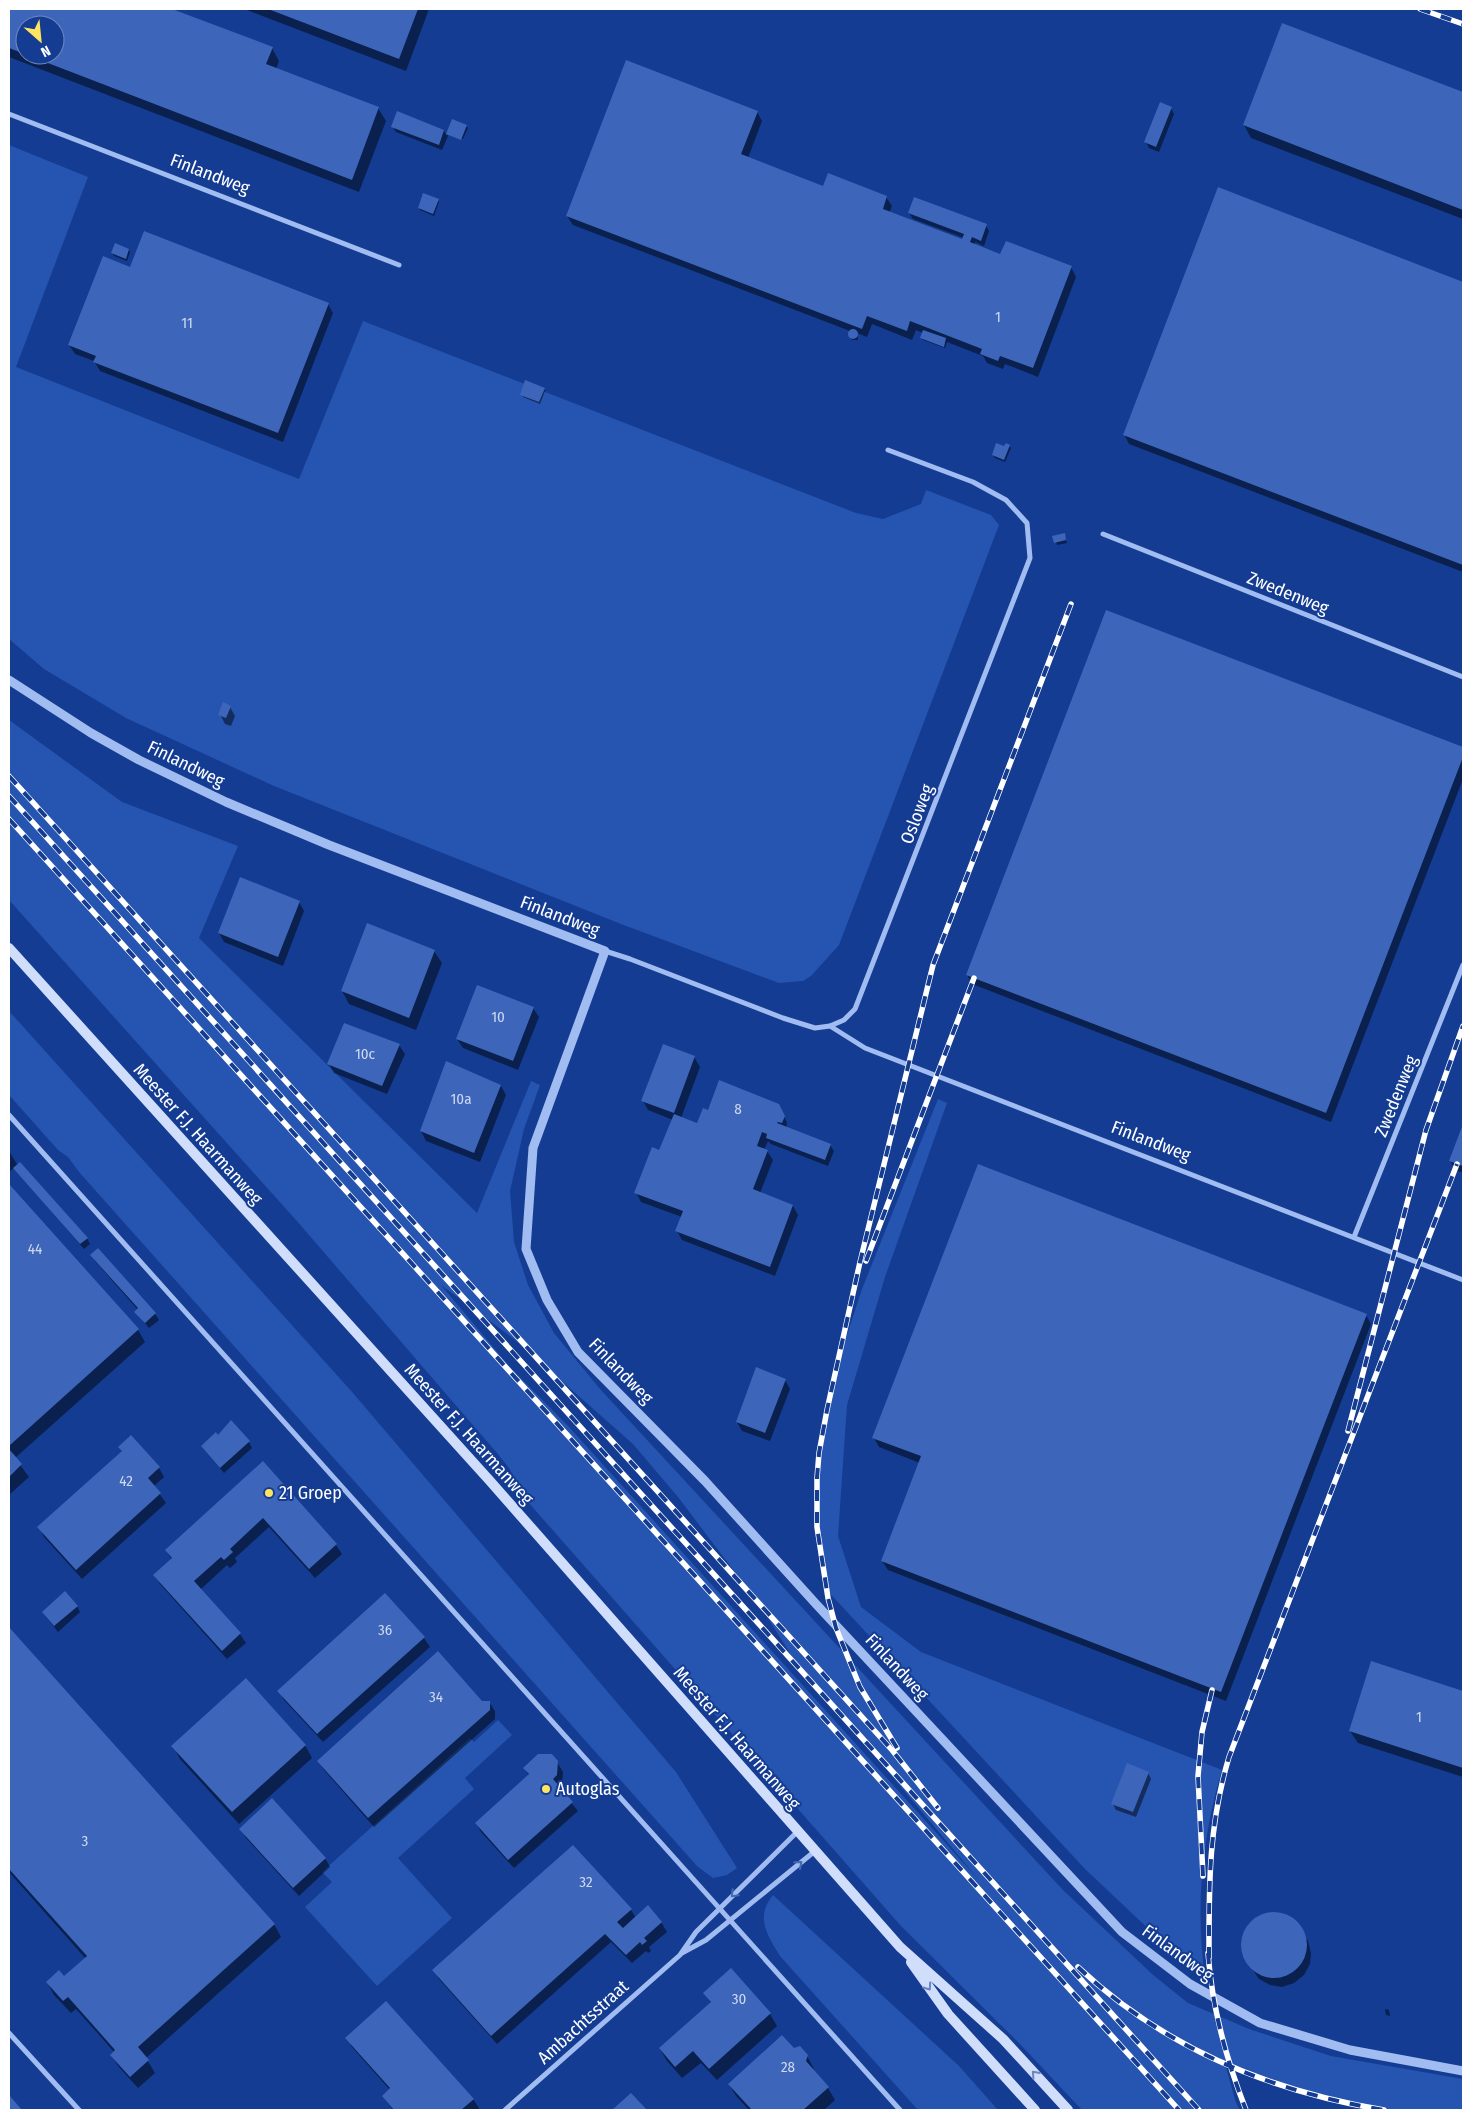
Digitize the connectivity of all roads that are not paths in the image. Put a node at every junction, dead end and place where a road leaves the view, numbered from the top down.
1 (9, 114) edge
2 (399, 265) dead end
3 (888, 450) dead end
4 (1103, 534) dead end
5 (1463, 677) edge
6 (9, 680) edge
7 (9, 948) edge
8 (606, 951) junction
9 (1463, 965) edge
10 (830, 1026) junction
11 (9, 1115) edge
12 (1354, 1237) junction
13 (1463, 1280) edge
14 (797, 1832) junction
15 (815, 1851) junction
16 (720, 1908) junction
17 (730, 1920) junction
18 (900, 1947) junction
19 (680, 1955) junction
20 (9, 2033) edge
21 (1463, 2071) edge
22 (79, 2110) edge
23 (505, 2110) edge
24 (900, 2110) edge
25 (1035, 2110) edge
26 (1068, 2110) edge

1 - 2 street, Finlandweg
3 - 10 street, Osloweg
4 - 5 street, Zwedenweg
6 - 8 street, Finlandweg
7 - 14 main road, Meester F.J. Haarmanweg
8 - 10 street
8 - 21 street, Finlandweg
9 - 12 street, Zwedenweg
10 - 12 street, Finlandweg
11 - 16 street
12 - 13 street, Finlandweg
14 - 15 main road, Meester F.J. Haarmanweg
14 -> 16 street, Ambachtsstraat
17 -> 15 street, Ambachtsstraat
15 - 18 main road, Meester F.J. Haarmanweg
16 - 17 street
16 - 19 street, Ambachtsstraat
17 - 19 street, Ambachtsstraat
17 - 24 street
18 -> 25 main road, Meester F.J. Haarmanweg
26 -> 18 main road, Meester F.J. Haarmanweg
19 - 23 street, Ambachtsstraat
20 - 22 street

